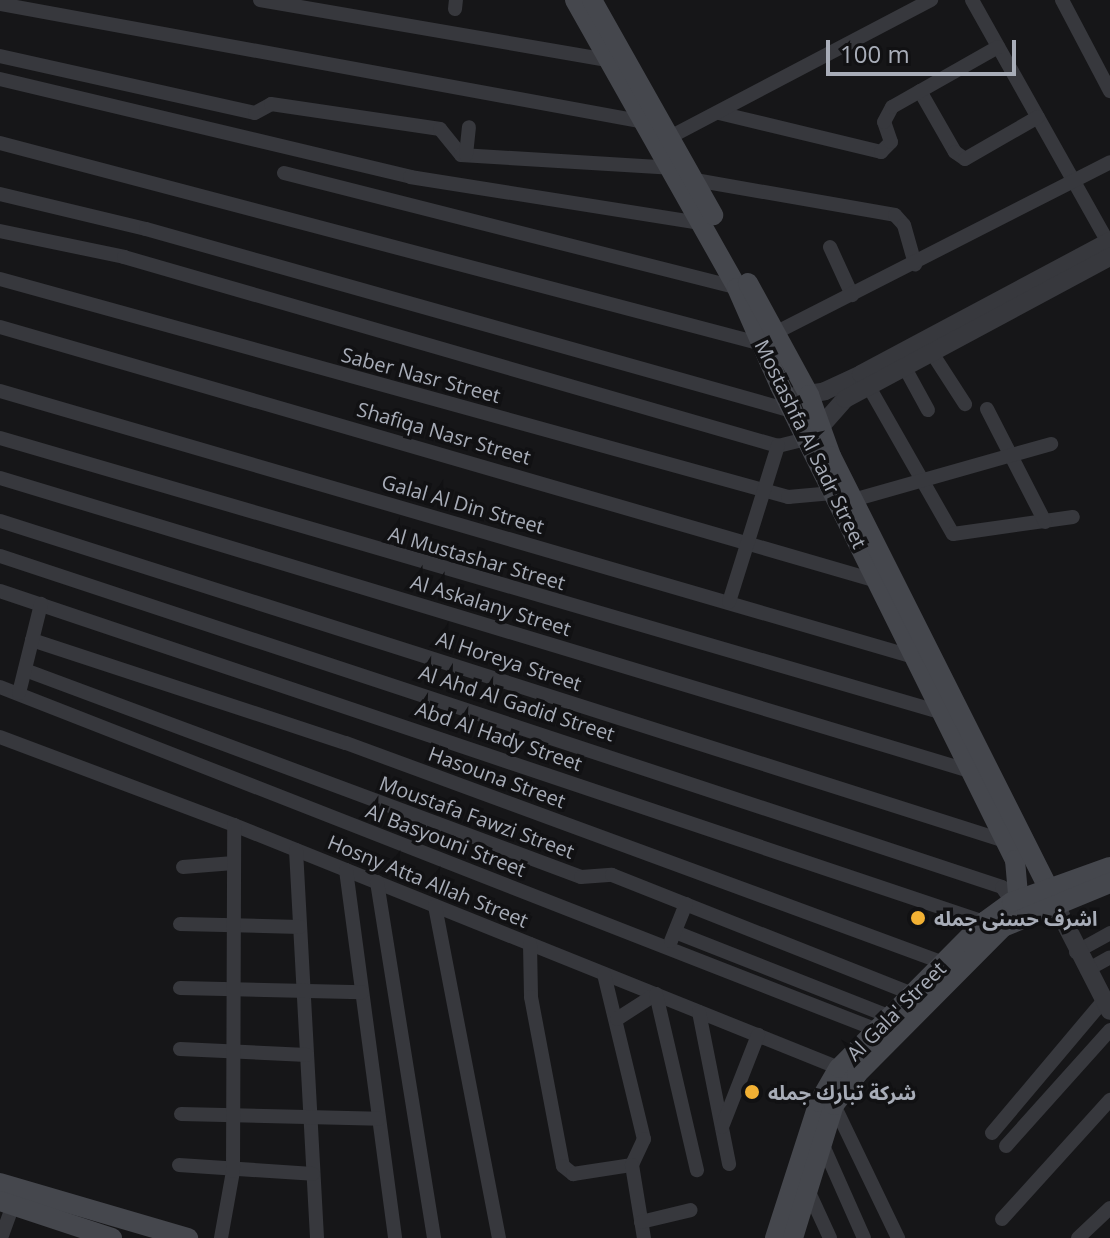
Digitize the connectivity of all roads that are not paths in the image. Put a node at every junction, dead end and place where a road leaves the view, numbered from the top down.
1 (260, 0) edge
2 (575, 0) edge
3 (592, 0) edge
4 (931, 0) edge
5 (972, 0) edge
6 (1062, 0) edge
7 (0, 4) edge
8 (998, 47) junction
9 (0, 56) edge
10 (609, 60) junction
11 (0, 79) edge
12 (920, 91) junction
13 (1110, 91) edge
14 (719, 113) junction
15 (1038, 117) junction
16 (645, 122) junction
17 (469, 127) dead end
18 (670, 137) junction
19 (0, 143) edge
20 (466, 155) junction
21 (1110, 162) edge
22 (671, 168) junction
23 (284, 173) dead end
24 (695, 180) junction
25 (1074, 181) junction
26 (0, 194) edge
27 (702, 223) junction
28 (0, 231) edge
29 (830, 247) dead end
30 (1109, 247) edge
31 (915, 264) junction
32 (0, 279) edge
33 (737, 288) junction
34 (852, 295) junction
35 (0, 327) edge
36 (769, 339) junction
37 (932, 353) junction
38 (905, 368) junction
39 (804, 387) junction
40 (869, 387) junction
41 (0, 391) edge
42 (841, 392) junction
43 (786, 399) junction
44 (965, 404) dead end
45 (987, 409) dead end
46 (928, 410) dead end
47 (822, 422) junction
48 (0, 438) edge
49 (1051, 444) dead end
50 (778, 446) junction
51 (816, 447) junction
52 (1011, 455) junction
53 (0, 478) edge
54 (921, 481) junction
55 (763, 490) junction
56 (833, 493) junction
57 (853, 500) junction
58 (1073, 517) dead end
59 (0, 521) edge
60 (1045, 522) junction
61 (747, 541) junction
62 (0, 556) edge
63 (877, 581) junction
64 (0, 591) edge
65 (729, 602) junction
66 (41, 604) junction
67 (32, 640) junction
68 (914, 657) junction
69 (25, 670) junction
70 (0, 687) edge
71 (19, 693) junction
72 (951, 712) junction
73 (0, 737) edge
74 (970, 771) junction
75 (234, 825) junction
76 (1005, 841) junction
77 (296, 850) junction
78 (234, 863) junction
79 (183, 867) dead end
80 (1110, 867) edge
81 (346, 870) junction
82 (377, 882) junction
83 (1110, 883) edge
84 (1051, 896) junction
85 (1015, 900) junction
86 (686, 904) junction
87 (435, 906) junction
88 (984, 922) junction
89 (180, 924) dead end
90 (234, 925) junction
91 (300, 927) junction
92 (675, 932) junction
93 (1110, 933) edge
94 (530, 944) junction
95 (668, 949) junction
96 (1076, 952) junction
97 (1110, 957) edge
98 (944, 963) junction
99 (1087, 970) junction
100 (604, 974) junction
101 (180, 988) dead end
102 (234, 989) junction
103 (303, 991) junction
104 (362, 992) junction
105 (923, 992) junction
106 (656, 994) junction
107 (1108, 1007) edge
108 (699, 1012) junction
109 (617, 1019) junction
110 (884, 1024) junction
111 (1110, 1030) edge
112 (758, 1035) junction
113 (180, 1049) dead end
114 (233, 1052) junction
115 (307, 1055) junction
116 (839, 1068) junction
117 (1110, 1100) edge
118 (834, 1105) junction
119 (181, 1114) dead end
120 (233, 1116) junction
121 (310, 1118) junction
122 (379, 1119) junction
123 (722, 1127) junction
124 (992, 1133) dead end
125 (821, 1141) junction
126 (1006, 1146) dead end
127 (729, 1164) dead end
128 (179, 1165) dead end
129 (632, 1165) junction
130 (697, 1170) dead end
131 (233, 1171) junction
132 (313, 1174) junction
133 (0, 1183) edge
134 (800, 1193) junction
135 (6, 1203) edge
136 (1110, 1208) edge
137 (691, 1210) dead end
138 (1002, 1219) dead end
139 (641, 1222) junction
140 (60, 1230) edge
141 (1, 1238) edge
142 (112, 1238) edge
143 (188, 1238) edge
144 (221, 1238) edge
145 (317, 1238) edge
146 (395, 1238) edge
147 (434, 1238) edge
148 (499, 1238) edge
149 (644, 1238) edge
150 (775, 1238) edge
151 (793, 1238) edge
152 (830, 1238) edge
153 (864, 1238) edge
154 (898, 1238) edge
155 (1078, 1238) edge

1 - 10 street
2 - 10 main road, Mostashfa Al Sadr Street
3 - 18 main road, Mostashfa Al Sadr Street
4 - 14 street
5 - 8 street
6 - 13 street
7 - 16 street
8 - 12 street
8 - 15 street
9 - 20 street
10 - 16 main road, Mostashfa Al Sadr Street
11 - 27 street
12 - 14 street
12 - 15 street
14 - 18 street
15 - 25 street
16 - 22 main road, Mostashfa Al Sadr Street
17 - 20 street
18 - 24 main road, Mostashfa Al Sadr Street
19 - 36 street
20 - 22 street
21 - 25 street
22 - 27 main road, Mostashfa Al Sadr Street
23 - 33 street
24 - 31 street
24 - 36 main road, Mostashfa Al Sadr Street
25 - 30 street
25 - 31 street
26 - 43 street
27 - 33 main road, Mostashfa Al Sadr Street
28 - 50 street
29 - 34 street
30 - 37 street
30 - 42 street
31 - 34 street
32 - 55 street, Saber Nasr Street
33 - 36 main road, Mostashfa Al Sadr Street
34 - 36 street
35 - 61 street, Shafiqa Nasr Street
36 - 39 main road, Mostashfa Al Sadr Street
36 - 43 main road, Mostashfa Al Sadr Street
37 - 38 street
37 - 44 street
38 - 40 street
38 - 46 street
39 - 42 street
39 - 43 main road
39 - 47 main road, Mostashfa Al Sadr Street
40 - 42 street
40 - 54 street
41 - 65 street, Galal Al Din Street
42 - 47 street
43 - 51 main road, Mostashfa Al Sadr Street
45 - 52 street
47 - 51 main road, Mostashfa Al Sadr Street
48 - 72 street, Al Mustashar Street
49 - 52 street
50 - 51 street
50 - 55 street
51 - 56 main road, Mostashfa Al Sadr Street
51 - 57 main road, Mostashfa Al Sadr Street
52 - 54 street
52 - 60 street
53 - 74 street, Al Askalany Street
54 - 57 street
54 - 60 street
55 - 56 street, Saber Nasr Street
55 - 61 street
56 - 63 main road, Mostashfa Al Sadr Street
57 - 72 main road, Mostashfa Al Sadr Street
58 - 60 street
59 - 76 street, Al Horeya Street
61 - 63 street, Shafiqa Nasr Street
61 - 65 street
62 - 85 street, Al Ahd Al Gadid Street
63 - 68 main road, Mostashfa Al Sadr Street
64 - 66 street, Abd Al Hady Street
65 - 68 street, Galal Al Din Street
66 - 67 street
66 - 88 street, Abd Al Hady Street
67 - 69 street
67 - 98 street, Hasouna Street
68 - 72 main road, Mostashfa Al Sadr Street
69 - 71 street
69 - 86 street, Moustafa Fawzi Street
70 - 71 street, Al Basyouni Street
71 - 95 street, Al Basyouni Street
72 - 74 main road, Mostashfa Al Sadr Street
72 - 84 main road, Mostashfa Al Sadr Street
73 - 75 street, Hosny Atta Allah Street
74 - 76 main road, Mostashfa Al Sadr Street
75 - 77 street, Hosny Atta Allah Street
75 - 78 street
76 - 85 main road, Mostashfa Al Sadr Street
77 - 81 street, Hosny Atta Allah Street
77 - 91 street
78 - 79 street
78 - 90 street
80 - 84 main road, Al Gala' Street
81 - 82 street, Hosny Atta Allah Street
81 - 104 street
82 - 87 street, Hosny Atta Allah Street
82 - 147 street
83 - 84 main road, Al Gala' Street
84 - 85 main road, Al Gala' Street
84 - 96 street
84 - 105 main road, Al Gala' Street
85 - 88 main road, Al Gala' Street
86 - 92 street
86 - 105 street, Moustafa Fawzi Street
87 - 94 street, Hosny Atta Allah Street
87 - 148 street
88 - 98 main road, Al Gala' Street
89 - 90 street
90 - 91 street
90 - 102 street
91 - 103 street
92 - 95 street
92 - 110 street
93 - 96 street
94 - 100 street, Hosny Atta Allah Street
94 - 129 street
95 - 110 street, Al Basyouni Street
96 - 99 street
97 - 99 street
98 - 105 main road, Al Gala' Street
99 - 107 street
100 - 106 street, Hosny Atta Allah Street
100 - 109 street
101 - 102 street
102 - 103 street
102 - 114 street
103 - 104 street
103 - 115 street
104 - 122 street
105 - 110 main road, Al Gala' Street
105 - 118 main road, Al Gala' Street
106 - 108 street, Hosny Atta Allah Street
106 - 109 street
106 - 130 street
107 - 124 street
108 - 112 street, Hosny Atta Allah Street
108 - 123 street
109 - 129 street
110 - 116 main road, Al Gala' Street
111 - 126 street
112 - 116 street, Hosny Atta Allah Street
112 - 123 street
113 - 114 street
114 - 115 street
114 - 120 street
115 - 121 street
116 - 134 main road, Al Gala' Street
117 - 138 street
118 - 125 main road, Al Gala' Street
118 - 154 street
119 - 120 street
120 - 121 street
120 - 131 street
121 - 122 street
121 - 132 street
122 - 146 street
123 - 127 street
125 - 134 main road, Al Gala' Street
125 - 153 street
128 - 131 street
129 - 139 street
131 - 132 street
131 - 144 street
132 - 145 street
133 - 143 main road
134 - 150 main road, Al Gala' Street
134 - 151 main road, Al Gala' Street
134 - 152 street
135 - 140 main road
135 - 141 street
136 - 155 street
137 - 139 street
139 - 149 street
140 - 142 main road

